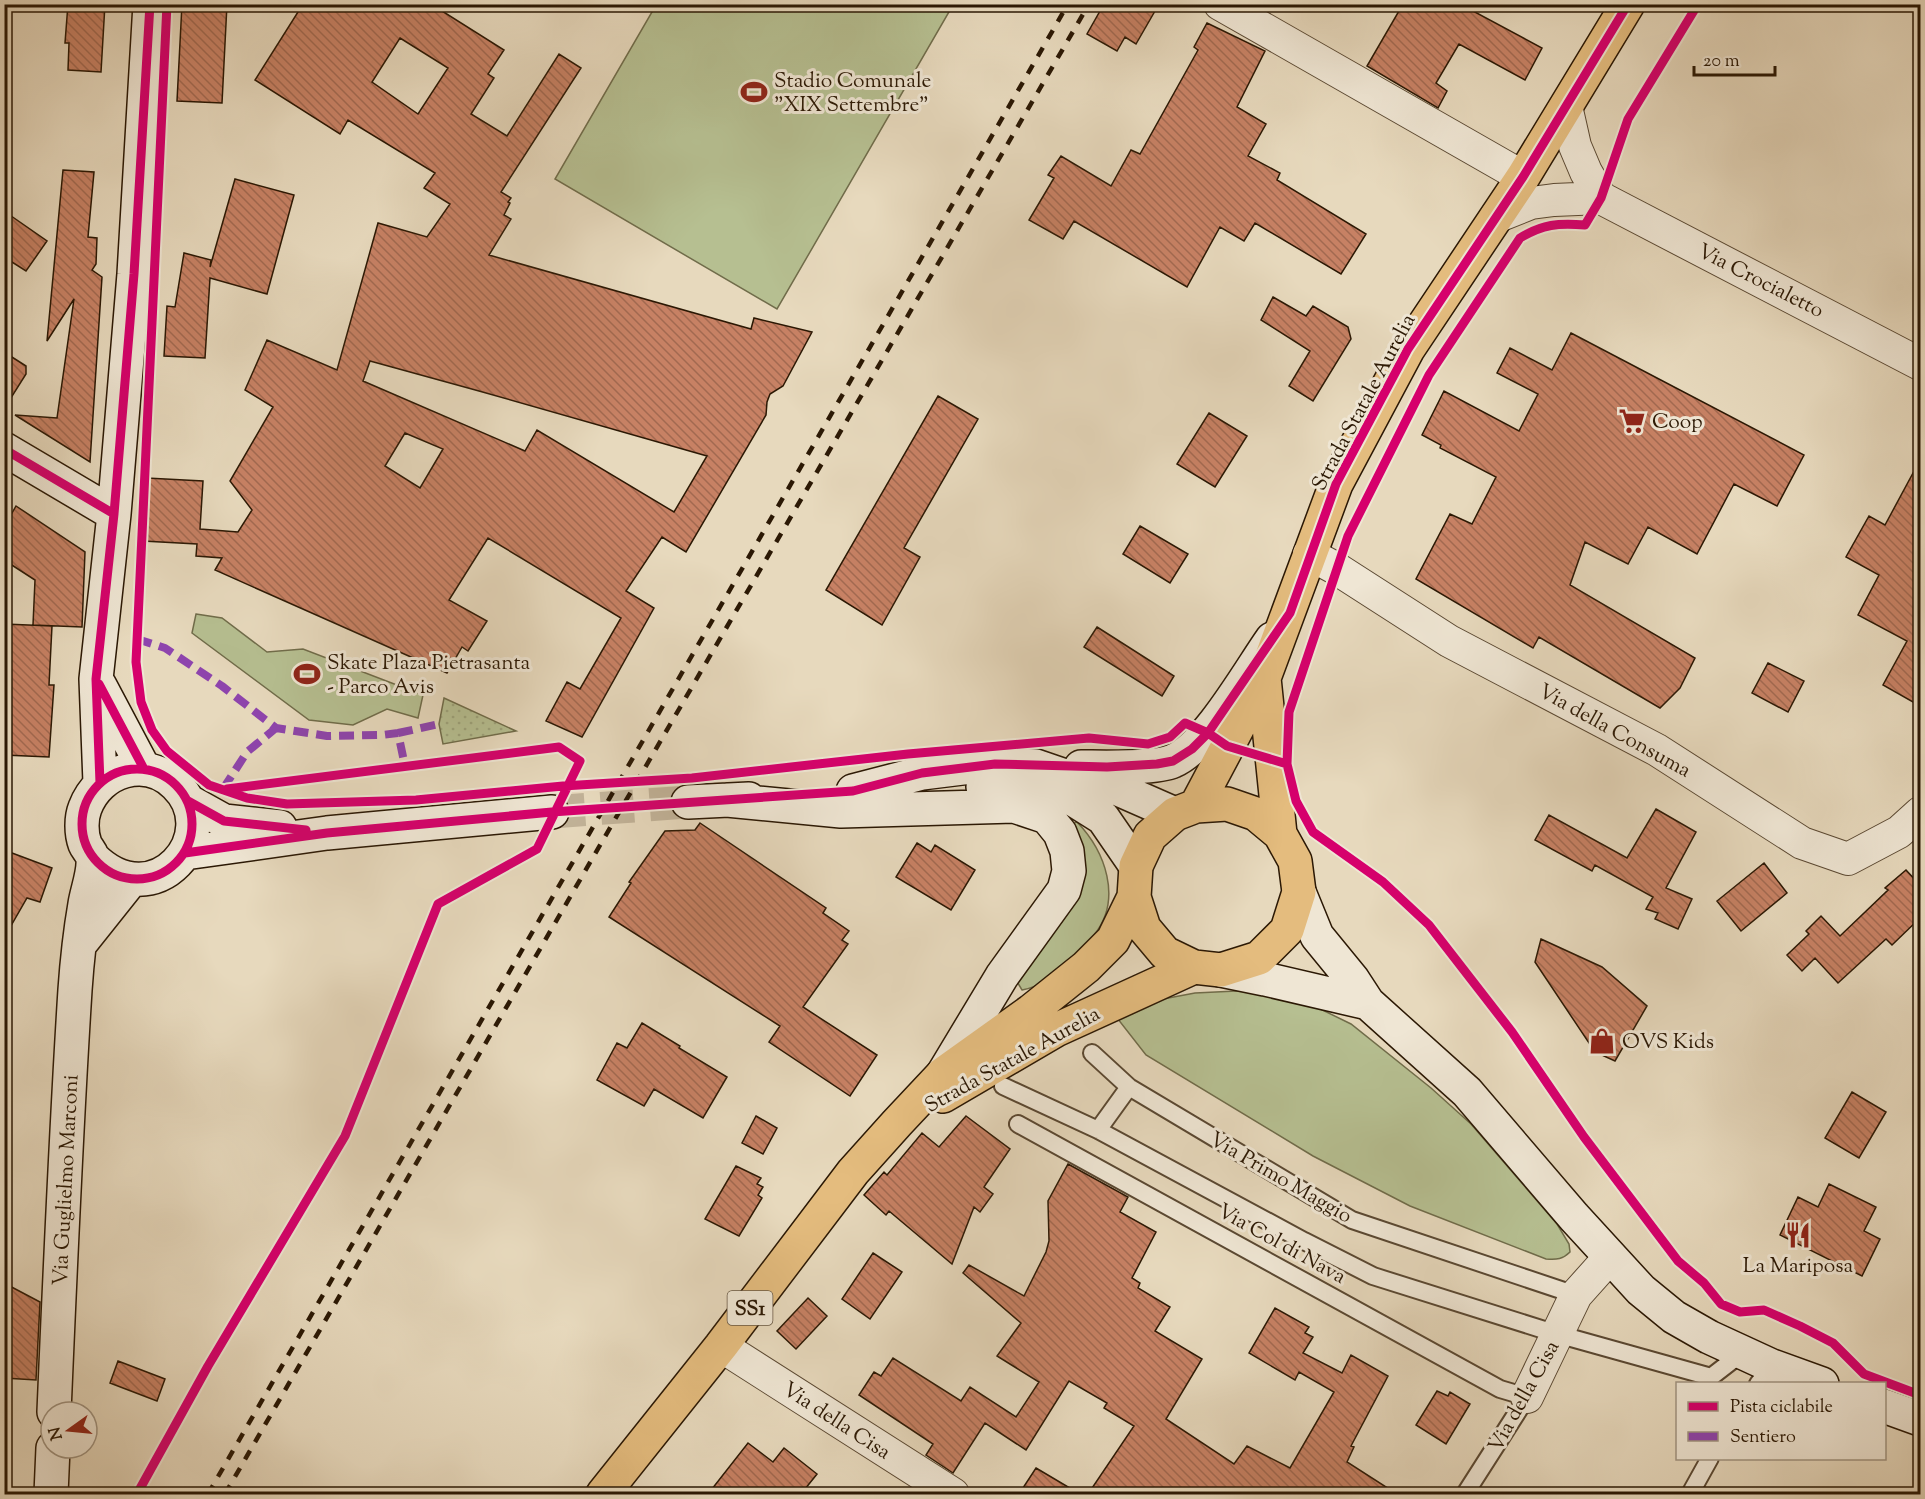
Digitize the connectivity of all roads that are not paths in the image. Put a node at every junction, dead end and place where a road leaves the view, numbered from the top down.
1 (150, 4) edge
2 (1220, 4) edge
3 (1628, 4) edge
4 (1566, 106) junction
5 (1523, 177) junction
6 (1601, 198) junction
7 (1496, 217) junction
8 (1920, 364) edge
9 (4, 448) edge
10 (114, 514) junction
11 (1309, 554) junction
12 (1290, 613) junction
13 (1264, 678) junction
14 (96, 679) junction
15 (1036, 766) junction
16 (144, 769) junction
17 (100, 783) junction
18 (853, 791) junction
19 (727, 800) junction
20 (188, 801) junction
21 (688, 802) tunnel mouth
22 (1186, 810) junction
23 (552, 812) tunnel mouth
24 (1920, 813) edge
25 (327, 833) junction
26 (1280, 834) junction
27 (185, 853) junction
28 (93, 858) junction
29 (131, 880) junction
30 (1135, 882) junction
31 (1299, 892) junction
32 (77, 948) junction
33 (1208, 969) junction
34 (1368, 1003) junction
35 (1092, 1053) dead end
36 (943, 1074) junction
37 (1003, 1086) dead end
38 (1129, 1087) junction
39 (897, 1123) junction
40 (1018, 1124) dead end
41 (1098, 1130) junction
42 (1610, 1257) junction
43 (1576, 1295) junction
44 (1557, 1334) junction
45 (721, 1346) junction
46 (1742, 1353) junction
47 (1765, 1375) edge
48 (1815, 1382) edge
49 (1527, 1397) junction
50 (55, 1400) edge
51 (1886, 1407) edge
52 (1920, 1419) edge
53 (52, 1460) edge
54 (1709, 1460) edge
55 (51, 1494) edge
56 (603, 1494) edge
57 (953, 1494) edge
58 (1465, 1494) edge
59 (1690, 1494) edge

1 - 10 street
2 - 5 street
3 - 4 main road, Strada Statale Aurelia
4 - 5 main road, Strada Statale Aurelia
4 - 6 street
5 - 7 main road, Strada Statale Aurelia
6 - 7 street, Via Crocialetto
6 - 8 street, Via Crocialetto
7 - 11 main road, Strada Statale Aurelia
9 - 10 street
10 - 14 street
11 - 12 main road, Strada Statale Aurelia
11 - 24 street, Via della Consuma
12 - 13 main road, Strada Statale Aurelia
12 - 15 street, Strada Statale Aurelia
13 - 22 main road, Strada Statale Aurelia
13 - 26 main road, Strada Statale Aurelia
14 - 16 street
14 - 17 street
15 - 18 street
15 - 22 street
16 - 17 street
16 - 20 street
17 - 28 street
18 - 19 street
18 - 30 street
19 - 21 street
19 - 36 street
20 - 25 street
20 - 27 street
22 - 26 main road
22 - 30 main road
23 - 25 street
25 - 27 street
26 - 31 main road
27 - 29 street
28 - 29 street
28 - 32 street, Via Guglielmo Marconi
29 - 32 street
30 - 33 main road
30 - 36 main road, Strada Statale Aurelia
31 - 33 main road
31 - 34 street
32 - 50 street, Via Guglielmo Marconi
33 - 34 street
33 - 39 main road, Strada Statale Aurelia / SS1
34 - 42 street
35 - 38 lane, Via Primo Maggio
36 - 39 main road, Strada Statale Aurelia
37 - 41 lane
38 - 41 lane
38 - 43 lane, Via Primo Maggio
39 - 45 main road, Strada Statale Aurelia / SS1
40 - 49 lane, Via Col di Nava
41 - 44 lane
42 - 43 street
42 - 46 street
43 - 44 street, Via della Cisa
44 - 46 lane
44 - 49 street, Via della Cisa
45 - 56 main road, Strada Statale Aurelia / SS1
45 - 57 street, Via della Cisa
46 - 47 street
47 - 48 street
49 - 58 lane, Via della Cisa
51 - 52 street
53 - 55 street
54 - 59 lane

